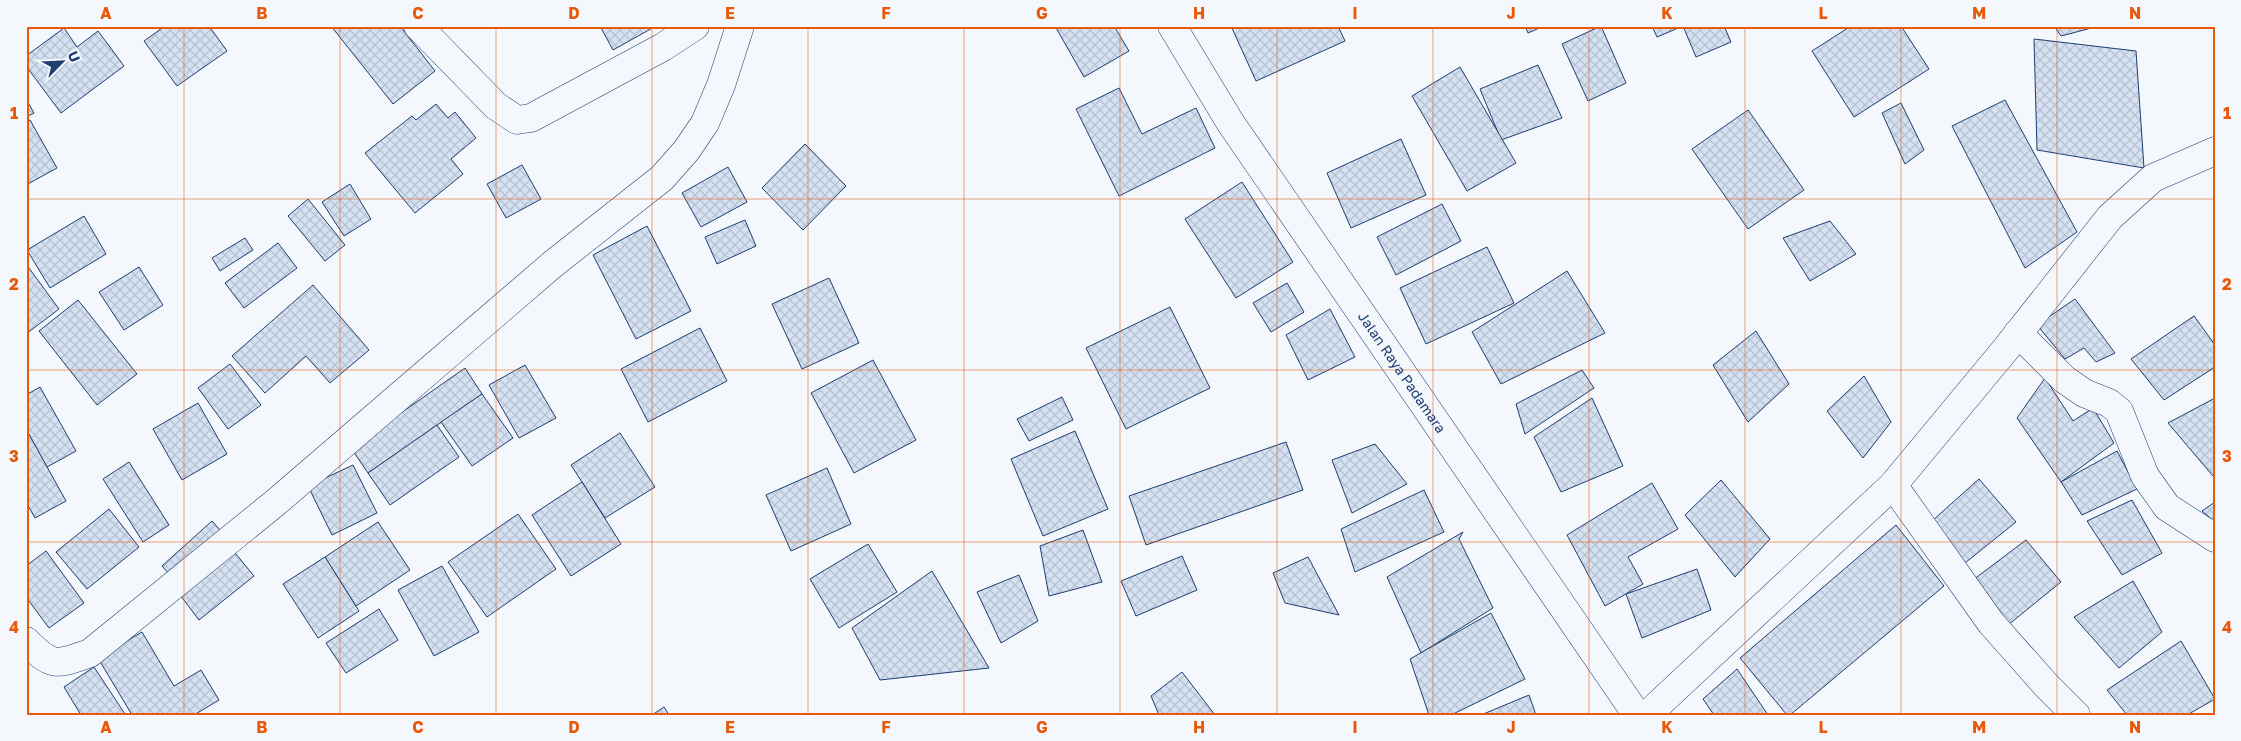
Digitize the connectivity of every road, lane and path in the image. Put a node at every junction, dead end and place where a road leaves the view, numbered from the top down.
1 (418, 26) edge
2 (695, 26) edge
3 (740, 26) edge
4 (1172, 26) edge
5 (2215, 151) edge
6 (2018, 333) junction
7 (1893, 485) junction
8 (2215, 538) edge
9 (26, 641) edge
10 (1637, 715) edge
11 (1647, 715) edge
12 (2076, 715) edge

1 - 2 street
3 - 9 street
4 - 10 street, Jalan Raya Padamara
5 - 6 street
6 - 7 street
6 - 8 street
7 - 11 street
7 - 12 street

